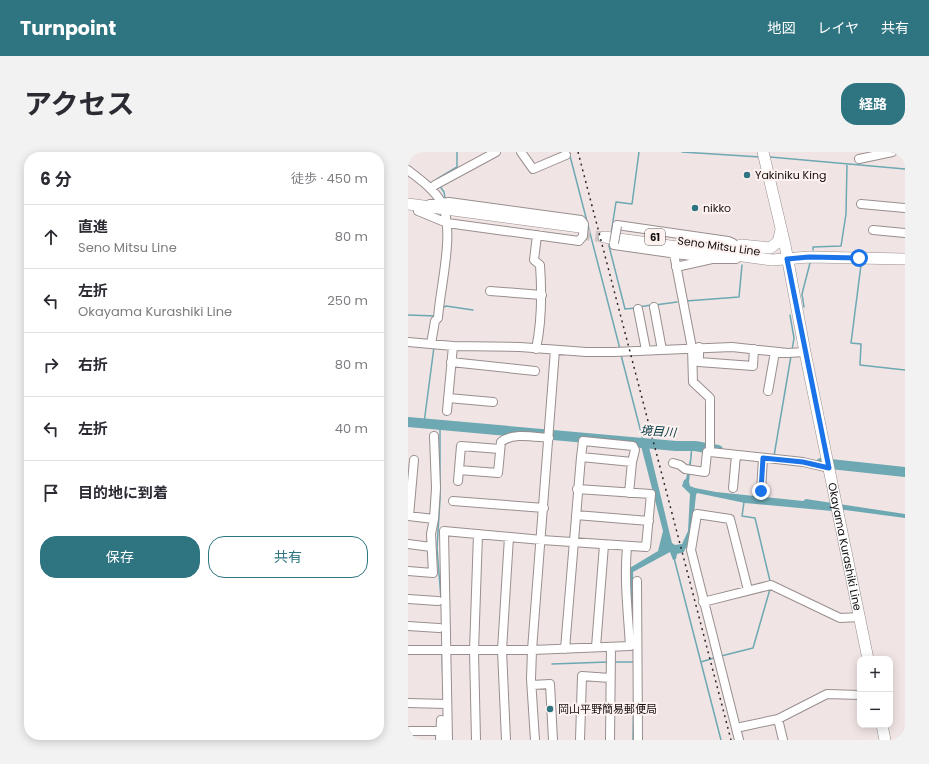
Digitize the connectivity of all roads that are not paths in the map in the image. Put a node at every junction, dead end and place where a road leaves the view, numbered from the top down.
1 (496, 152) edge
2 (521, 152) edge
3 (892, 152) edge
4 (566, 155) dead end
5 (764, 156) edge
6 (863, 159) dead end
7 (408, 170) edge
8 (436, 186) junction
9 (862, 204) dead end
10 (413, 208) edge
11 (905, 208) edge
12 (445, 212) junction
13 (579, 230) tunnel mouth
14 (781, 230) junction
15 (873, 230) dead end
16 (905, 233) edge
17 (603, 234) tunnel mouth
18 (537, 235) junction
19 (674, 254) junction
20 (733, 254) junction
21 (712, 259) junction
22 (787, 259) junction
23 (905, 259) edge
24 (676, 267) junction
25 (490, 291) dead end
26 (542, 295) junction
27 (654, 307) dead end
28 (638, 309) dead end
29 (408, 342) edge
30 (434, 344) junction
31 (453, 346) junction
32 (695, 347) junction
33 (536, 349) junction
34 (754, 349) junction
35 (555, 350) junction
36 (646, 350) junction
37 (662, 350) junction
38 (775, 352) junction
39 (796, 353) junction
40 (452, 362) junction
41 (535, 371) dead end
42 (768, 391) dead end
43 (448, 398) junction
44 (493, 402) dead end
45 (447, 411) dead end
46 (549, 435) junction
47 (434, 436) dead end
48 (500, 449) junction
49 (710, 449) junction
50 (736, 455) junction
51 (581, 457) junction
52 (763, 458) junction
53 (414, 460) dead end
54 (632, 462) junction
55 (673, 463) dead end
56 (829, 468) junction
57 (459, 470) junction
58 (458, 481) dead end
59 (733, 488) dead end
60 (577, 489) junction
61 (761, 491) dead end
62 (629, 493) junction
63 (453, 501) dead end
64 (544, 508) junction
65 (576, 515) junction
66 (409, 516) edge
67 (434, 518) junction
68 (649, 521) junction
69 (478, 534) junction
70 (509, 537) junction
71 (542, 540) junction
72 (573, 543) junction
73 (408, 544) edge
74 (604, 545) junction
75 (431, 547) junction
76 (627, 547) junction
77 (408, 571) edge
78 (637, 581) dead end
79 (748, 590) junction
80 (408, 598) edge
81 (438, 600) dead end
82 (703, 602) junction
83 (860, 617) junction
84 (408, 626) edge
85 (439, 628) dead end
86 (596, 647) junction
87 (611, 647) junction
88 (565, 649) junction
89 (408, 650) edge
90 (502, 650) junction
91 (532, 650) junction
92 (443, 651) junction
93 (474, 651) junction
94 (867, 656) edge
95 (610, 678) junction
96 (532, 685) junction
97 (857, 695) edge
98 (408, 703) edge
99 (445, 704) junction
100 (778, 719) junction
101 (441, 720) dead end
102 (736, 728) junction
103 (883, 728) edge
104 (408, 731) edge
105 (440, 731) junction
106 (440, 740) edge
107 (448, 740) edge
108 (476, 740) edge
109 (506, 740) edge
110 (535, 740) edge
111 (553, 740) edge
112 (580, 740) edge
113 (610, 740) edge
114 (638, 740) edge
115 (739, 740) edge
116 (783, 740) edge
117 (885, 740) edge

1 - 8 street
2 - 4 street
3 - 6 street
5 - 14 main road, Okayama Kurashiki Line
7 - 8 street
8 - 12 street
9 - 11 street
10 - 12 main road
12 - 13 main road
12 - 18 street
12 - 18 street
12 - 30 street
14 - 20 main road
14 - 22 main road, Okayama Kurashiki Line
15 - 16 street
17 - 20 main road, Seno Mitsu Line / 61
18 - 26 street
19 - 20 street, bridge
19 - 21 street
19 - 24 street
20 - 21 street
20 - 22 main road, Seno Mitsu Line / 61
20 - 22 main road, Seno Mitsu Line / 61
21 - 24 street
22 - 23 main road, Seno Mitsu Line / 61
22 - 39 main road, Okayama Kurashiki Line
24 - 32 street
25 - 26 street
26 - 33 street
27 - 37 street
28 - 36 street
29 - 30 street
30 - 31 street
31 - 33 street
31 - 40 street
32 - 34 street
32 - 34 street
32 - 37 street
32 - 49 street
33 - 35 street
34 - 38 street
35 - 36 street
35 - 46 street
36 - 37 street
38 - 39 street
38 - 42 street
39 - 56 main road, Okayama Kurashiki Line
40 - 41 street
40 - 43 street
43 - 44 street
43 - 45 street
46 - 48 street
46 - 64 street
47 - 67 street
48 - 57 street
48 - 57 street
49 - 50 street
49 - 55 street
50 - 52 street
50 - 59 street
51 - 54 street
51 - 54 street
51 - 60 street
52 - 56 street
52 - 61 street
53 - 66 street
54 - 62 street
56 - 83 main road, Okayama Kurashiki Line
57 - 58 street
60 - 62 street
60 - 65 street
62 - 68 street
63 - 64 street
64 - 71 street
65 - 68 street
65 - 72 street
66 - 67 street
67 - 75 street
68 - 76 street
69 - 70 street
69 - 92 street
69 - 93 street
70 - 71 street
70 - 90 street
71 - 72 street
71 - 91 street
72 - 74 street
72 - 88 street
73 - 75 street
74 - 76 street
74 - 86 street
75 - 77 street
76 - 87 street
78 - 114 street
79 - 82 street
79 - 82 street
79 - 83 street
80 - 81 street
82 - 102 street
83 - 94 main road, Okayama Kurashiki Line
84 - 85 street
86 - 87 street
86 - 88 street
87 - 95 street
88 - 91 street
89 - 92 street
90 - 91 street
90 - 93 street
90 - 109 street
91 - 96 street
92 - 93 street
92 - 99 street
93 - 108 street
95 - 112 street
95 - 113 street
96 - 110 street
96 - 111 street
97 - 100 street
98 - 99 street
99 - 107 street
100 - 102 street
100 - 116 street
101 - 105 street
102 - 115 street
103 - 117 main road
104 - 105 street
105 - 106 street

